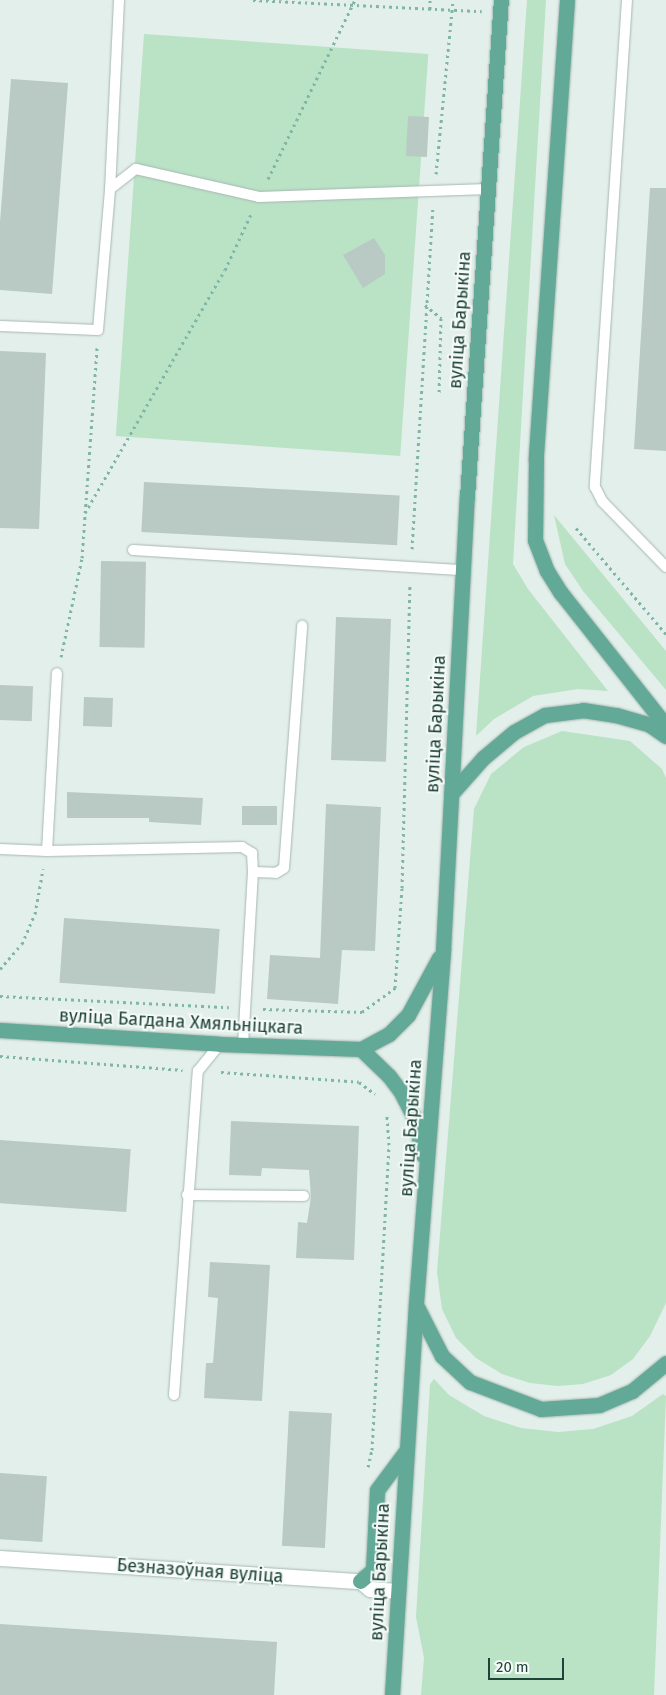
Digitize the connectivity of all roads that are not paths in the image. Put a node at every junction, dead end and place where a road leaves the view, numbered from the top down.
1 (120, 0) edge
2 (567, 0) edge
3 (627, 0) edge
4 (500, 6) edge
5 (110, 189) junction
6 (488, 189) junction
7 (0, 326) edge
8 (132, 550) dead end
9 (666, 567) edge
10 (463, 570) junction
11 (302, 626) dead end
12 (57, 673) road end
13 (666, 726) edge
14 (666, 736) edge
15 (451, 794) junction
16 (0, 849) edge
17 (47, 852) junction
18 (253, 872) junction
19 (443, 950) junction
20 (0, 1030) edge
21 (220, 1044) junction
22 (243, 1045) junction
23 (361, 1049) junction
24 (426, 1168) junction
25 (187, 1195) junction
26 (304, 1196) dead end
27 (416, 1303) junction
28 (666, 1363) edge
29 (174, 1396) dead end
30 (406, 1451) junction
31 (0, 1558) edge
32 (360, 1582) junction
33 (397, 1591) junction
34 (392, 1695) edge

1 - 5 lane
2 - 13 main road
3 - 9 lane
4 - 6 main road, вуліца Барыкіна
5 - 6 lane
5 - 7 lane
6 - 10 main road, вуліца Барыкіна
8 - 10 lane
10 - 15 main road, вуліца Барыкіна
11 - 18 lane
12 - 17 lane
14 - 15 main road
15 - 19 main road, вуліца Барыкіна
16 - 17 lane
17 - 18 lane
18 - 22 lane
19 - 23 main road
19 - 24 main road, вуліца Барыкіна
20 - 21 main road, вуліца Багдана Хмяльніцкага
21 - 22 main road, вуліца Багдана Хмяльніцкага
21 - 25 lane
22 - 23 main road, вуліца Багдана Хмяльніцкага
23 - 24 main road
24 - 27 main road, вуліца Барыкіна
25 - 26 lane
25 - 29 lane
27 - 28 main road
27 - 30 main road, вуліца Барыкіна
30 - 32 main road, вуліца Барыкіна
30 - 33 main road, вуліца Барыкіна
31 - 32 street, Безназоўная вуліца
32 - 33 street, Безназоўная вуліца
33 - 34 main road, вуліца Барыкіна

